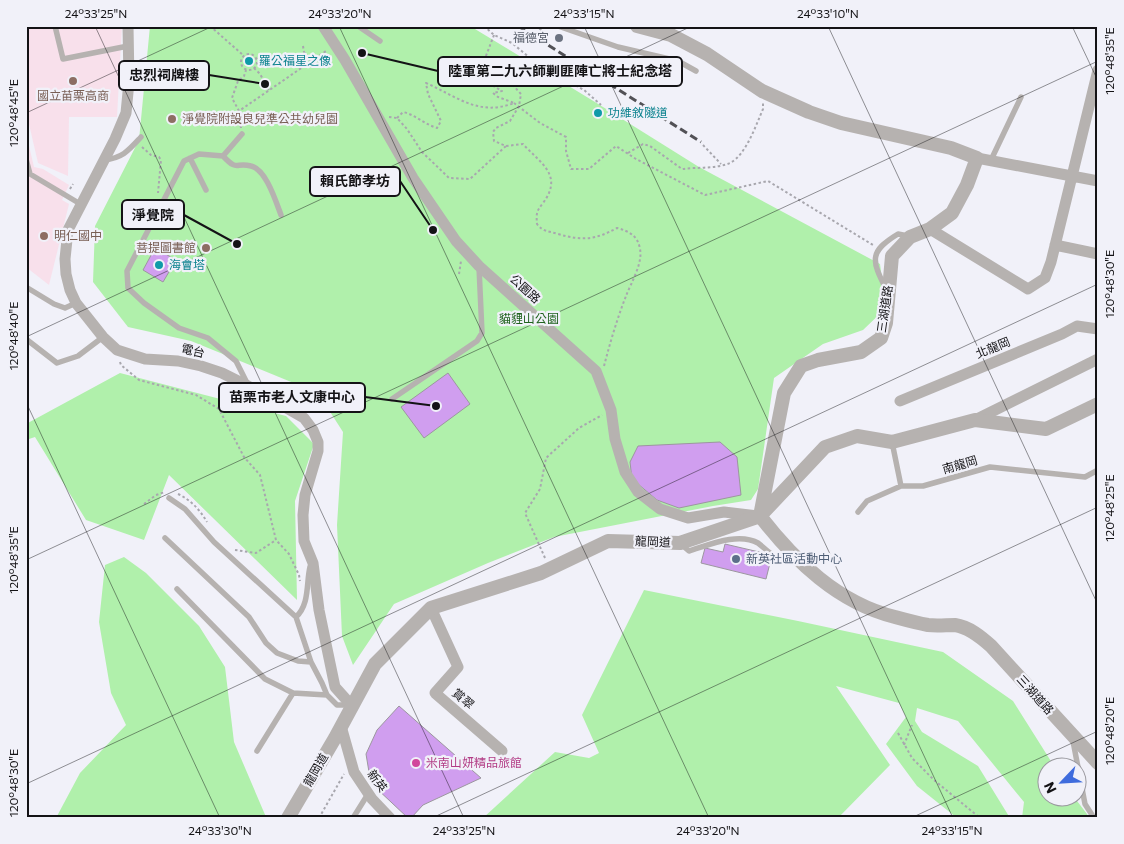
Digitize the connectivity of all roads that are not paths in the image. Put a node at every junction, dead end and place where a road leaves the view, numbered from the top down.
1 (55, 26) edge
2 (128, 26) edge
3 (322, 26) edge
4 (358, 26) edge
5 (558, 26) edge
6 (636, 26) edge
7 (665, 30) edge
8 (380, 41) dead end
9 (128, 46) junction
10 (1098, 70) edge
11 (696, 72) dead end
12 (1021, 97) dead end
13 (242, 134) road end
14 (141, 137) dead end
15 (223, 156) junction
16 (190, 158) junction
17 (977, 158) junction
18 (26, 159) edge
19 (104, 160) junction
20 (991, 160) junction
21 (1071, 175) junction
22 (1098, 181) edge
23 (206, 190) dead end
24 (82, 205) junction
25 (281, 215) dead end
26 (930, 229) junction
27 (910, 237) junction
28 (1055, 245) junction
29 (1098, 254) edge
30 (479, 266) junction
31 (26, 287) edge
32 (888, 291) junction
33 (76, 303) junction
34 (1098, 329) edge
35 (103, 338) junction
36 (26, 339) edge
37 (1098, 359) edge
38 (248, 386) junction
39 (392, 399) dead end
40 (900, 401) dead end
41 (1098, 404) edge
42 (975, 420) junction
43 (892, 442) junction
44 (1098, 470) edge
45 (901, 486) junction
46 (171, 495) road end
47 (858, 512) dead end
48 (760, 516) junction
49 (165, 538) dead end
50 (680, 543) junction
51 (770, 553) dead end
52 (313, 563) junction
53 (177, 589) dead end
54 (431, 608) junction
55 (296, 617) junction
56 (311, 662) junction
57 (293, 693) junction
58 (326, 695) junction
59 (352, 706) junction
60 (341, 726) junction
61 (1071, 735) junction
62 (257, 751) dead end
63 (502, 751) dead end
64 (1098, 763) edge
65 (368, 793) junction
66 (389, 817) edge
67 (288, 818) edge
68 (353, 818) edge
69 (1094, 818) edge

1 - 9 lane
2 - 9 street, 電台
3 - 30 street, 公園路
4 - 8 lane
5 - 11 lane
6 - 7 street
7 - 17 street
9 - 19 street, 電台
10 - 21 street
12 - 20 lane
13 - 15 lane
14 - 19 lane
15 - 16 lane
15 - 25 lane
16 - 23 lane
16 - 38 lane
17 - 20 street
17 - 26 street, 三湖道路
18 - 24 lane
19 - 24 street, 電台
20 - 21 street
21 - 22 street
21 - 28 street
24 - 33 street, 電台
26 - 27 street, 三湖道路
26 - 28 street
27 - 32 street, 三湖道路
27 - 32 lane
28 - 29 street
30 - 39 lane
30 - 48 street, 公園路
31 - 33 lane
32 - 48 street, 三湖道路
33 - 35 street, 電台
34 - 40 street, 北龍岡
35 - 36 lane
35 - 38 street, 電台
37 - 42 street
38 - 52 street, 電台
41 - 42 street, 龍岡道
42 - 43 street, 龍岡道
43 - 45 lane
43 - 48 street, 龍岡道
44 - 45 lane, 南龍岡
45 - 47 lane
46 - 55 lane
48 - 50 street, 龍岡道
48 - 61 street, 三湖道路
49 - 56 lane
50 - 51 lane
50 - 54 street, 龍岡道
52 - 55 lane
52 - 59 street, 電台
53 - 57 lane
54 - 59 street, 龍岡道
54 - 63 street, 賞翠
55 - 56 lane
56 - 58 lane
57 - 58 lane
57 - 62 lane
58 - 59 lane
59 - 60 street, 龍岡道
60 - 65 street, 新英
60 - 67 street, 龍岡道
61 - 64 street, 三湖道路
61 - 69 lane
65 - 66 street, 新英
65 - 68 lane

